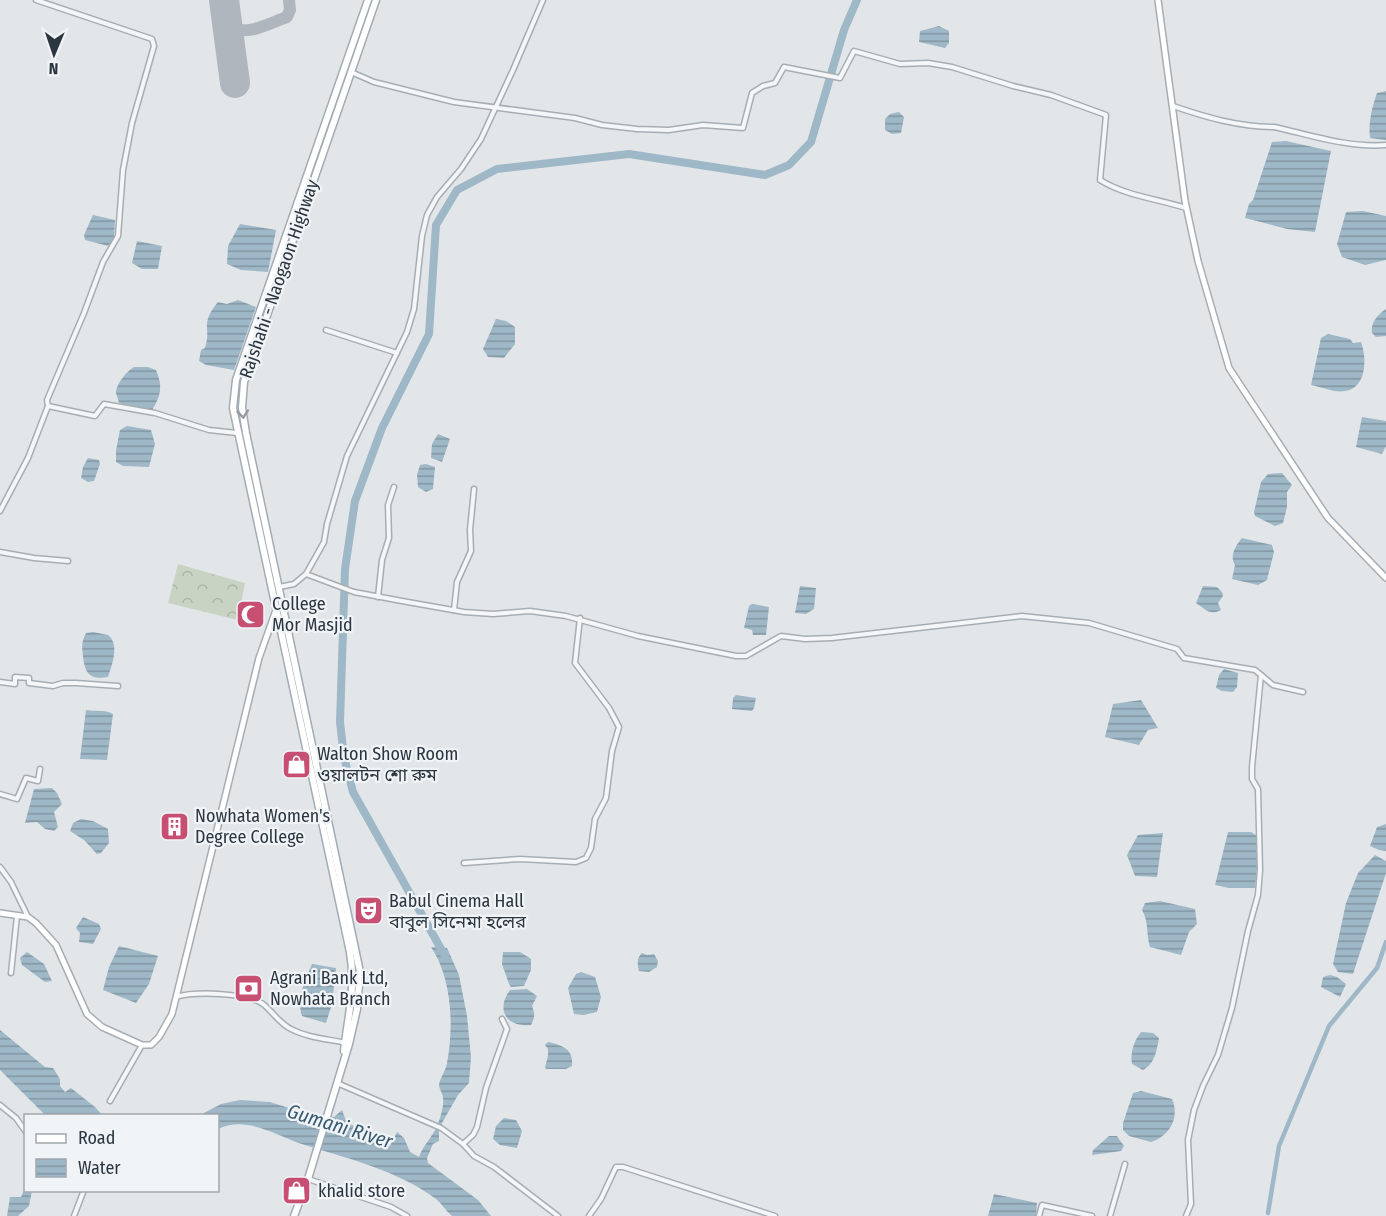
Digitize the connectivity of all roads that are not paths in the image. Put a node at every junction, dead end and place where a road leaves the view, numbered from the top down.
1 (36, 0) edge
2 (369, 0) edge
3 (376, 0) edge
4 (543, 0) edge
5 (1158, 0) edge
6 (351, 72) junction
7 (342, 86) junction
8 (1171, 105) junction
9 (494, 108) junction
10 (1386, 145) edge
11 (1187, 208) junction
12 (326, 330) dead end
13 (397, 353) junction
14 (48, 405) junction
15 (237, 433) junction
16 (394, 487) dead end
17 (474, 489) dead end
18 (254, 490) junction
19 (0, 511) edge
20 (0, 552) edge
21 (69, 561) dead end
22 (306, 574) junction
23 (1386, 578) edge
24 (279, 587) junction
25 (378, 597) junction
26 (277, 608) junction
27 (454, 610) junction
28 (580, 618) junction
29 (290, 655) junction
30 (1261, 675) junction
31 (0, 682) edge
32 (118, 686) dead end
33 (1303, 692) dead end
34 (40, 769) dead end
35 (0, 794) edge
36 (464, 863) dead end
37 (0, 867) edge
38 (0, 914) edge
39 (16, 916) junction
40 (28, 917) junction
41 (11, 973) dead end
42 (176, 997) junction
43 (502, 1018) dead end
44 (347, 1043) junction
45 (142, 1045) junction
46 (336, 1083) junction
47 (110, 1101) dead end
48 (0, 1105) edge
49 (24, 1129) edge
50 (463, 1144) junction
51 (1125, 1164) dead end
52 (308, 1179) junction
53 (84, 1192) edge
54 (74, 1216) edge
55 (294, 1216) edge
56 (407, 1216) edge
57 (558, 1216) edge
58 (590, 1216) edge
59 (775, 1216) edge
60 (1039, 1216) edge
61 (1092, 1216) edge
62 (1110, 1216) edge
63 (1186, 1216) edge

1 - 14 street
2 - 7 main road, Rajshahi - Naogaon Highway
3 - 6 main road, Rajshahi - Naogaon Highway
4 - 9 street
5 - 8 street
6 - 7 main road, Rajshahi - Naogaon Highway
6 - 9 street
7 - 15 main road, Rajshahi - Naogaon Highway
7 -> 18 main road, Rajshahi - Naogaon Highway
8 - 10 street
8 - 11 street
9 - 11 street
9 - 13 street
11 - 23 street
12 - 13 street
13 - 22 street
14 - 15 street
14 - 19 street
15 - 18 main road, Rajshahi - Naogaon Highway
16 - 25 street
17 - 27 street
18 - 24 main road, Rajshahi - Naogaon Highway
18 - 26 main road, Rajshahi - Naogaon Highway
20 - 21 street
22 - 24 street
22 - 25 street
24 - 29 main road, Rajshahi - Naogaon Highway
25 - 27 street
26 - 29 main road, Rajshahi - Naogaon Highway
26 - 42 street
27 - 28 street
28 - 30 street
28 - 36 street
29 - 44 main road, Rajshahi - Naogaon Highway
30 - 33 street
30 - 63 street
31 - 32 street
34 - 35 street
37 - 40 street
38 - 39 street
39 - 40 street
39 - 41 street
40 - 45 street
42 - 44 street
42 - 45 street
43 - 50 street
44 - 46 main road, Rajshahi - Naogaon Highway
45 - 47 street
46 - 50 street
46 - 52 main road, Rajshahi - Naogaon Highway
48 - 49 street
50 - 57 street
51 - 62 street
52 - 55 main road
52 - 56 street
53 - 54 street
58 - 59 street
60 - 61 street

